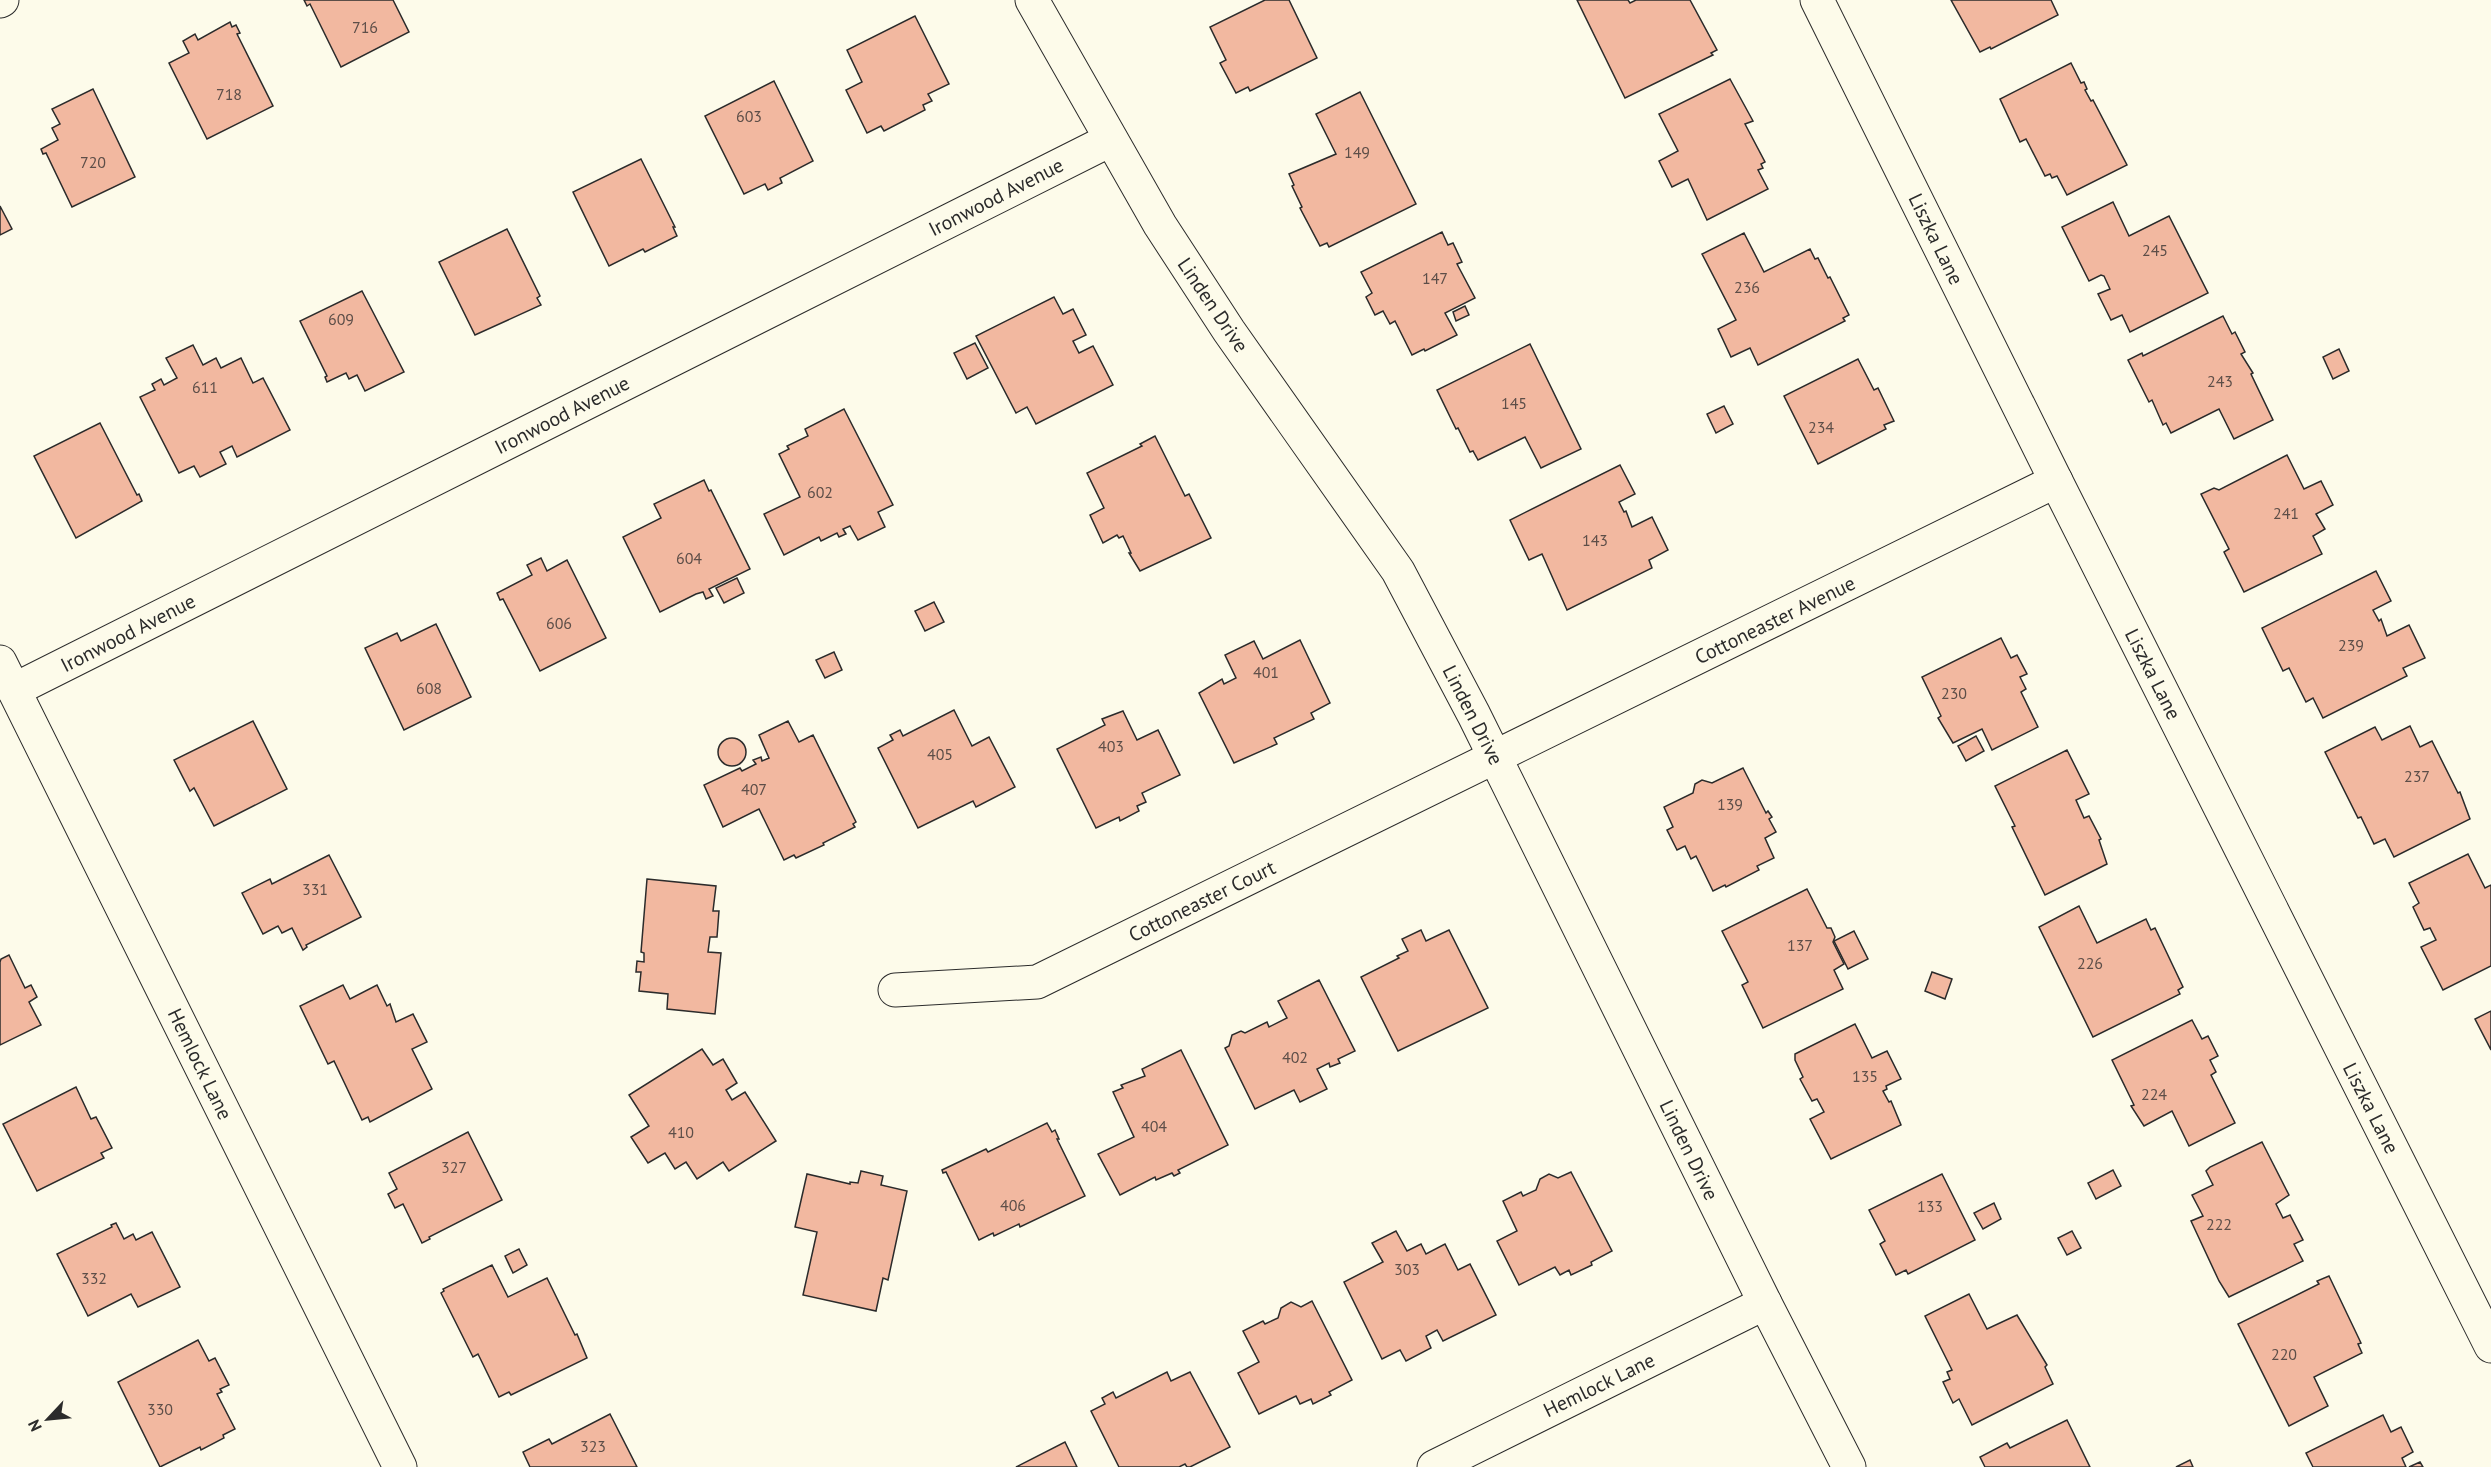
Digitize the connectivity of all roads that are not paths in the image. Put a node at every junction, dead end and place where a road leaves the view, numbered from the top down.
1 (1032, 0) edge
2 (1817, 0) edge
3 (1110, 140) junction
4 (2056, 481) junction
5 (7, 676) edge
6 (1495, 758) junction
7 (895, 990) dead end
8 (1765, 1303) junction
9 (2491, 1346) edge
10 (400, 1467) edge
11 (1434, 1467) edge
12 (1849, 1467) edge

1 - 3 street, Linden Drive
2 - 4 street, Liszka Lane
3 - 5 street, Ironwood Avenue
3 - 6 street, Linden Drive
4 - 6 street, Cottoneaster Avenue
4 - 9 street, Liszka Lane
5 - 10 street, Hemlock Lane
6 - 7 street, Cottoneaster Court
6 - 8 street, Linden Drive
8 - 11 street, Hemlock Lane
8 - 12 street, Linden Drive

